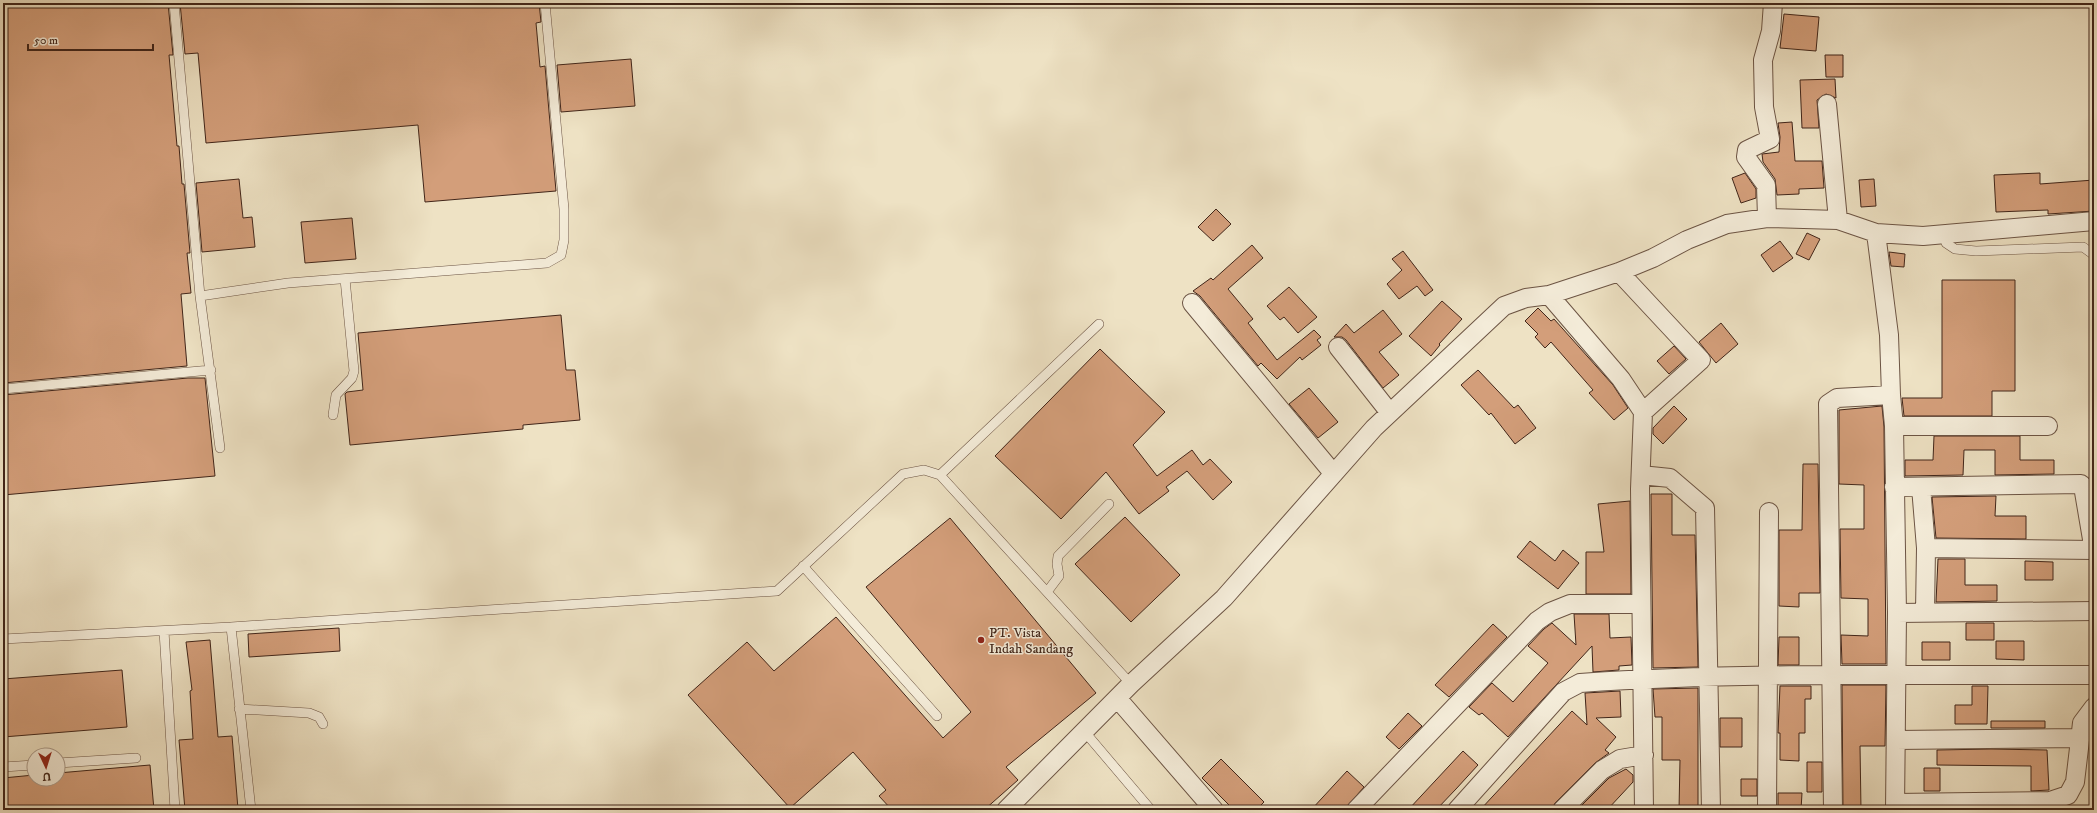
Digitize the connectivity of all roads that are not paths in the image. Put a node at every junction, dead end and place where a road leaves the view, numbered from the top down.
1 (174, 3) edge
2 (546, 3) edge
3 (1773, 3) edge
4 (1827, 104) dead end
5 (1767, 218) junction
6 (1838, 220) junction
7 (2094, 221) edge
8 (1876, 233) junction
9 (1945, 234) junction
10 (2094, 255) edge
11 (1619, 272) junction
12 (344, 279) junction
13 (1549, 295) junction
14 (200, 296) junction
15 (1192, 303) dead end
16 (1099, 324) dead end
17 (1338, 347) dead end
18 (210, 370) junction
19 (3, 389) edge
20 (1891, 395) junction
21 (1643, 412) junction
22 (1390, 413) junction
23 (333, 415) dead end
24 (1894, 426) junction
25 (2048, 426) dead end
26 (220, 448) dead end
27 (1333, 473) junction
28 (1641, 474) junction
29 (940, 475) junction
30 (1894, 487) junction
31 (1921, 487) junction
32 (1109, 504) dead end
33 (1769, 512) dead end
34 (1926, 548) junction
35 (2094, 551) edge
36 (803, 566) junction
37 (1047, 592) junction
38 (1641, 604) junction
39 (2094, 611) edge
40 (1925, 612) junction
41 (1897, 613) junction
42 (231, 627) junction
43 (164, 631) junction
44 (3, 639) edge
45 (2094, 674) edge
46 (1767, 675) junction
47 (1831, 675) junction
48 (1709, 676) junction
49 (1897, 676) junction
50 (1642, 679) junction
51 (1131, 684) junction
52 (1117, 698) junction
53 (2094, 707) edge
54 (239, 709) junction
55 (937, 716) dead end
56 (323, 724) dead end
57 (1084, 731) junction
58 (2079, 738) junction
59 (1896, 740) junction
60 (1644, 755) junction
61 (136, 758) dead end
62 (66, 762) edge
63 (26, 766) edge
64 (3, 767) edge
65 (1895, 806) edge
66 (175, 810) edge
67 (251, 810) edge
68 (1006, 810) edge
69 (1151, 810) edge
70 (1214, 810) edge
71 (1356, 810) edge
72 (1457, 810) edge
73 (1562, 810) edge
74 (1644, 810) edge
75 (1711, 810) edge
76 (1767, 810) edge
77 (1833, 810) edge

1 - 14 lane
2 - 12 lane
3 - 5 street
4 - 6 street
5 - 6 street
5 - 11 street
6 - 8 street
7 - 9 street
8 - 9 street
8 - 20 street
9 - 10 lane
11 - 13 street
11 - 21 street
12 - 14 lane
12 - 23 lane
13 - 21 street
13 - 22 street
14 - 18 lane
15 - 27 street
16 - 29 lane
17 - 22 street
18 - 19 lane
18 - 26 lane
20 - 24 street
20 - 47 street
21 - 28 street
22 - 27 street
24 - 25 street
24 - 30 street
27 - 51 street
28 - 38 street
28 - 48 street
29 - 36 lane
29 - 37 lane
30 - 31 street
30 - 41 street
31 - 34 street
31 - 35 street
32 - 37 lane
33 - 46 street
34 - 35 street
34 - 40 street
36 - 42 lane
36 - 55 lane
37 - 51 lane
38 - 50 street
38 - 71 street
39 - 40 street
40 - 41 street
41 - 49 street
42 - 43 lane
42 - 54 lane
43 - 44 lane
43 - 66 lane
45 - 49 street
46 - 47 street
46 - 48 street
46 - 76 street
47 - 49 street
47 - 77 street
48 - 50 street
48 - 75 street
49 - 59 street
50 - 60 street
50 - 72 street
51 - 52 street
52 - 57 street
52 - 70 street
53 - 58 street
54 - 56 lane
54 - 67 lane
57 - 68 street
57 - 69 lane
58 - 59 street
58 - 65 street
59 - 65 street
60 - 73 street
60 - 74 street
61 - 62 lane
63 - 64 lane

